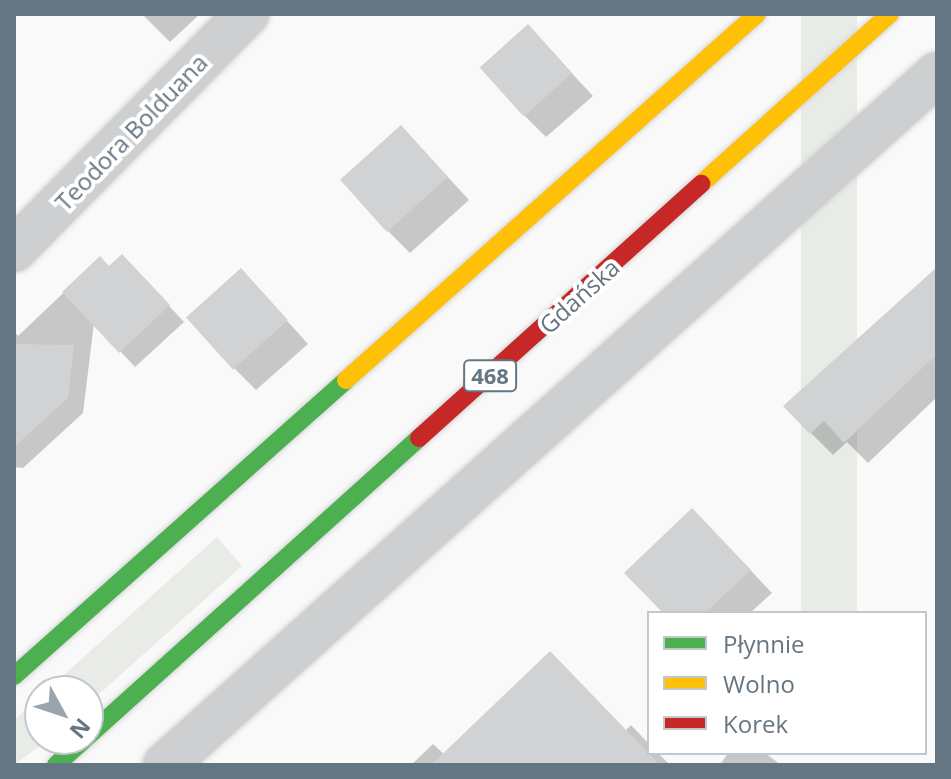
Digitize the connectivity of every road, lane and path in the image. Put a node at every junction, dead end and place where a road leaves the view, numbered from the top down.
1 (247, 14) edge
2 (757, 14) edge
3 (890, 14) edge
4 (937, 74) edge
5 (14, 250) edge
6 (14, 676) edge
7 (104, 722) edge
8 (165, 765) edge

1 - 5 street, Teodora Bolduana
2 - 6 main road
3 - 7 main road, Gdańska / 468
4 - 8 street

